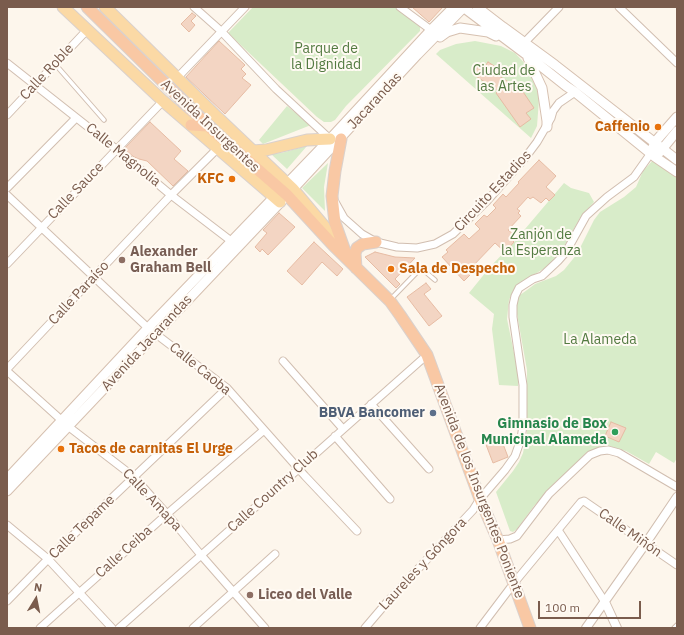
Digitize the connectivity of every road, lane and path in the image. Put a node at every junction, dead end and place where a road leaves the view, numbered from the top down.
1 (63, 7) edge
2 (87, 7) edge
3 (194, 7) edge
4 (245, 7) edge
5 (400, 7) edge
6 (454, 7) edge
7 (463, 7) edge
8 (477, 7) edge
9 (559, 7) edge
10 (619, 7) edge
11 (107, 8) edge
12 (87, 30) junction
13 (431, 30) junction
14 (221, 31) junction
15 (510, 42) junction
16 (524, 43) junction
17 (417, 55) junction
18 (527, 55) junction
19 (7, 63) edge
20 (677, 63) edge
21 (55, 64) junction
22 (177, 78) junction
23 (35, 85) junction
24 (575, 92) junction
25 (164, 101) junction
26 (7, 115) edge
27 (677, 117) edge
28 (76, 118) junction
29 (104, 120) dead end
30 (191, 125) junction
31 (208, 126) junction
32 (547, 127) junction
33 (677, 131) edge
34 (335, 139) junction
35 (671, 139) junction
36 (655, 142) junction
37 (218, 148) junction
38 (116, 149) junction
39 (662, 149) junction
40 (253, 151) junction
41 (653, 155) junction
42 (675, 158) edge
43 (677, 172) edge
44 (7, 188) edge
45 (284, 193) junction
46 (7, 195) edge
47 (171, 195) junction
48 (332, 196) junction
49 (41, 228) junction
50 (376, 242) junction
51 (235, 244) junction
52 (7, 264) edge
53 (356, 268) junction
54 (94, 278) junction
55 (435, 280) dead end
56 (390, 301) junction
57 (152, 331) junction
58 (426, 355) junction
59 (282, 361) dead end
60 (7, 370) edge
61 (227, 388) junction
62 (371, 404) junction
63 (65, 424) junction
64 (343, 429) junction
65 (264, 430) junction
66 (334, 436) junction
67 (298, 468) junction
68 (429, 469) dead end
69 (134, 477) junction
70 (7, 478) edge
71 (677, 487) edge
72 (7, 491) edge
73 (677, 497) edge
74 (390, 498) dead end
75 (480, 499) junction
76 (168, 514) junction
77 (7, 525) edge
78 (558, 530) junction
79 (357, 531) dead end
80 (498, 540) junction
81 (646, 543) junction
82 (275, 554) dead end
83 (200, 555) junction
84 (48, 559) junction
85 (677, 565) edge
86 (514, 583) junction
87 (79, 592) junction
88 (233, 592) junction
89 (7, 601) edge
90 (605, 602) junction
91 (677, 625) edge
92 (40, 628) edge
93 (112, 628) edge
94 (119, 628) edge
95 (193, 628) edge
96 (265, 628) edge
97 (365, 628) edge
98 (480, 628) edge
99 (530, 628) edge
100 (586, 628) edge
101 (618, 628) edge
102 (674, 628) edge

1 - 12 main road
2 - 31 highway, Avenida Insurgentes
3 - 14 street
4 - 14 street
5 - 13 street
6 - 13 main road, Jacarandas
7 - 15 main road
7 - 17 main road, Jacarandas
8 - 16 main road
9 - 16 street
10 - 20 street
11 - 22 main road
12 - 21 street, Calle Roble
12 - 25 main road
13 - 34 main road, Jacarandas
14 - 22 street
14 - 34 street
15 - 17 main road
15 - 18 main road
16 - 36 main road
17 - 34 main road, Jacarandas
18 - 24 main road
18 - 32 main road
19 - 23 street, Calle Magnolia
21 - 23 street, Calle Roble
21 - 29 lane
22 - 40 main road
23 - 26 street, Calle Roble
23 - 28 street, Calle Magnolia
24 - 32 street, Circuito Estadios
24 - 41 main road
25 - 30 main road
25 - 38 street, Calle Sauce
27 - 36 main road
28 - 38 street, Calle Magnolia
28 - 44 street
30 - 31 highway
30 - 37 main road
31 - 45 highway, Avenida Insurgentes
32 - 50 street, Circuito Estadios
33 - 35 main road
34 - 40 main road
34 - 45 main road, Jacarandas
34 - 48 highway
35 - 39 main road
35 - 42 main road
36 - 39 main road
36 - 41 main road
37 - 45 main road
37 - 47 street, Calle Paraíso
38 - 47 street, Calle Magnolia
38 - 49 street, Calle Sauce
39 - 41 main road
39 - 42 main road
40 - 45 main road
41 - 43 main road
41 - 75 street, Laureles y Góngora
45 - 51 main road, Avenida Jacarandas
45 - 53 highway, Avenida Insurgentes
46 - 49 street, Calle Caoba
47 - 51 street, Calle Magnolia
47 - 54 street, Calle Paraíso
48 - 50 street, Circuito Estadios
48 - 53 highway
49 - 52 street, Calle Sauce
49 - 54 street, Calle Caoba
50 - 53 highway
51 - 57 main road, Avenida Jacarandas
53 - 56 highway, Avenida Insurgentes
54 - 57 street, Calle Caoba
54 - 60 street, Calle Paraíso
55 - 56 lane
56 - 58 highway, Avenida Insurgentes
57 - 61 street, Calle Caoba
57 - 63 main road, Avenida Jacarandas
58 - 62 street, Calle Country Club
58 - 75 highway, Avenida de los Insurgentes Poniente
59 - 64 street
60 - 63 street, Calle Amapa
61 - 65 street, Calle Caoba
61 - 69 street, Calle Tepame
62 - 64 street, Calle Country Club
62 - 68 street
63 - 69 street, Calle Amapa
63 - 70 main road, Avenida Jacarandas
63 - 72 main road, Avenida Jacarandas
64 - 66 street, Calle Country Club
65 - 67 street, Calle Caoba
65 - 76 street, Calle Ceiba
66 - 67 street, Calle Country Club
66 - 74 street
67 - 79 street, Calle Caoba
67 - 83 street, Calle Country Club
69 - 76 street, Calle Amapa
69 - 84 street, Calle Tepame
71 - 80 street
73 - 81 street
75 - 80 highway, Avenida de los Insurgentes Poniente
75 - 97 street, Laureles y Góngora
76 - 83 street, Calle Amapa
76 - 87 street, Calle Ceiba
77 - 84 street
78 - 81 street, Calle Miñón
78 - 86 street
78 - 90 street
80 - 86 highway, Avenida de los Insurgentes Poniente
81 - 85 street, Calle Miñón
81 - 90 street
82 - 88 street
83 - 88 street, Calle Amapa
83 - 94 street, Calle Country Club
84 - 87 street
84 - 89 street, Calle Tepame
86 - 98 street
86 - 99 highway, Avenida de los Insurgentes Poniente
87 - 92 street, Calle Ceiba
87 - 93 street
88 - 95 street
88 - 96 street, Calle Amapa
90 - 100 street
90 - 101 street
91 - 102 lane

